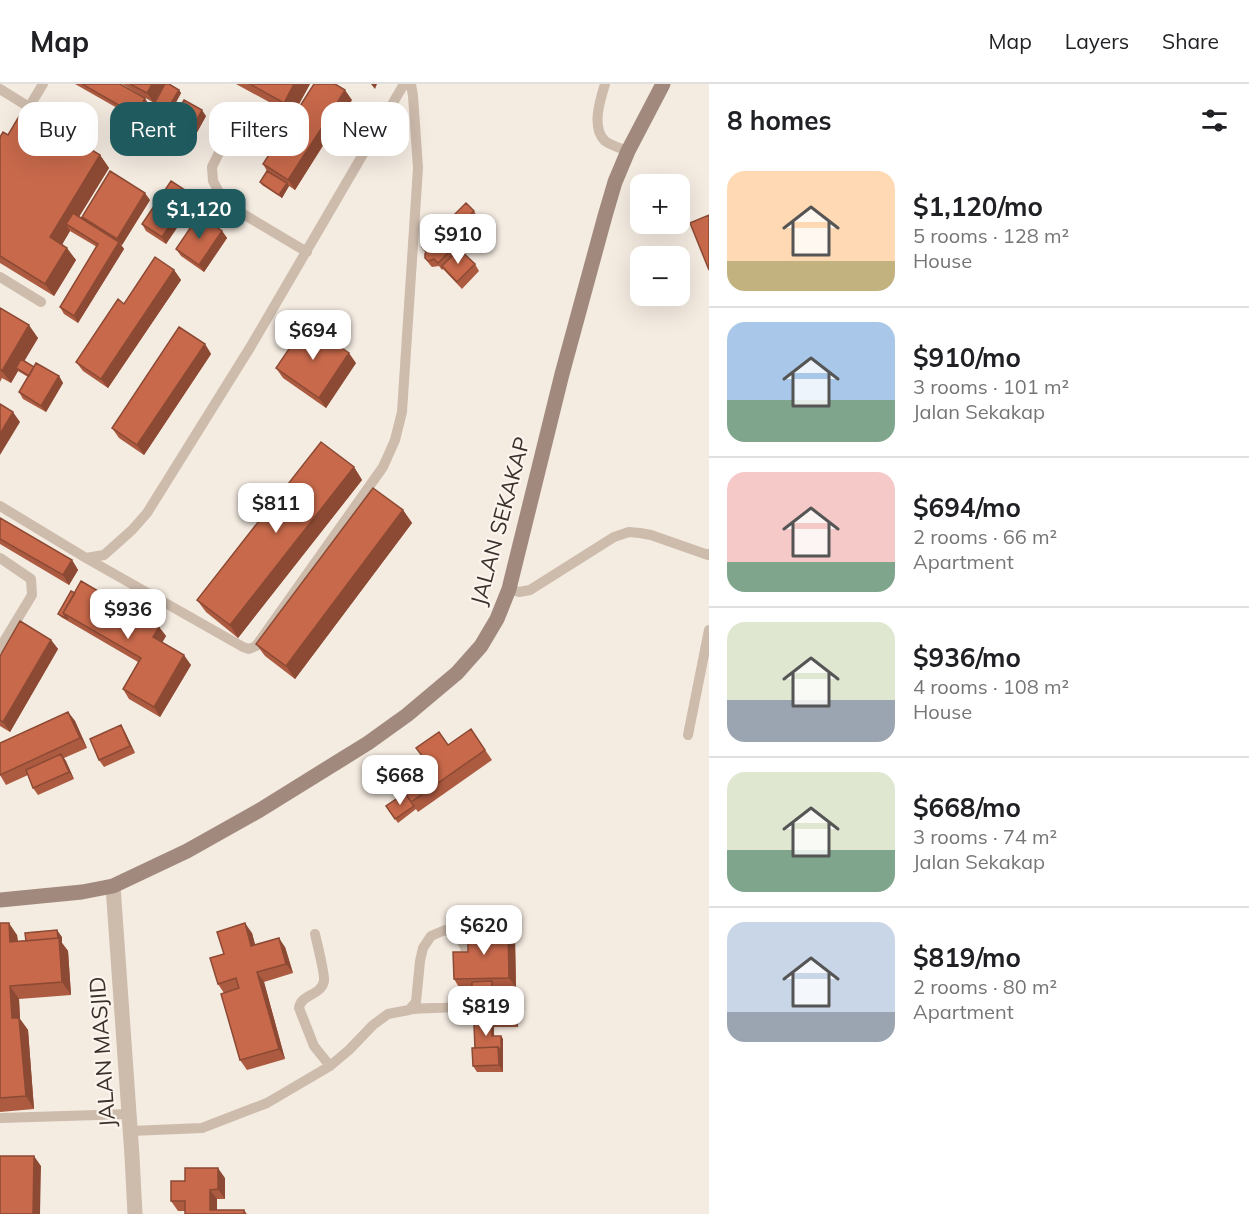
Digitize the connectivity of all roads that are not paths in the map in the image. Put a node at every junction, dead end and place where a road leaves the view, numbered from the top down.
1 (43, 84) edge
2 (404, 84) edge
3 (411, 84) edge
4 (605, 84) edge
5 (663, 84) edge
6 (0, 89) edge
7 (628, 151) junction
8 (217, 156) edge
9 (307, 252) junction
10 (0, 277) edge
11 (41, 302) edge
12 (0, 506) edge
13 (709, 555) edge
14 (0, 558) edge
15 (86, 558) junction
16 (509, 589) junction
17 (709, 630) edge
18 (0, 648) edge
19 (688, 735) dead end
20 (113, 886) junction
21 (0, 900) edge
22 (315, 934) dead end
23 (469, 962) edge
24 (468, 989) edge
25 (410, 1010) junction
26 (330, 1066) junction
27 (129, 1114) junction
28 (0, 1118) edge
29 (130, 1131) junction
30 (135, 1214) edge

1 - 6 lane
2 - 9 lane
3 - 15 lane
4 - 7 lane
5 - 7 street, JALAN SEKAKAP
7 - 16 street, JALAN SEKAKAP
8 - 9 lane
9 - 15 lane
10 - 11 lane
12 - 15 lane
13 - 16 lane
14 - 18 lane
16 - 20 street, JALAN SEKAKAP
17 - 19 lane
20 - 21 street, JALAN SEKAKAP
20 - 27 street, JALAN MASJID
22 - 26 lane
23 - 25 lane
24 - 25 lane
25 - 26 lane
26 - 29 lane
27 - 28 lane
27 - 29 street, JALAN MASJID
29 - 30 street, JALAN MASJID

